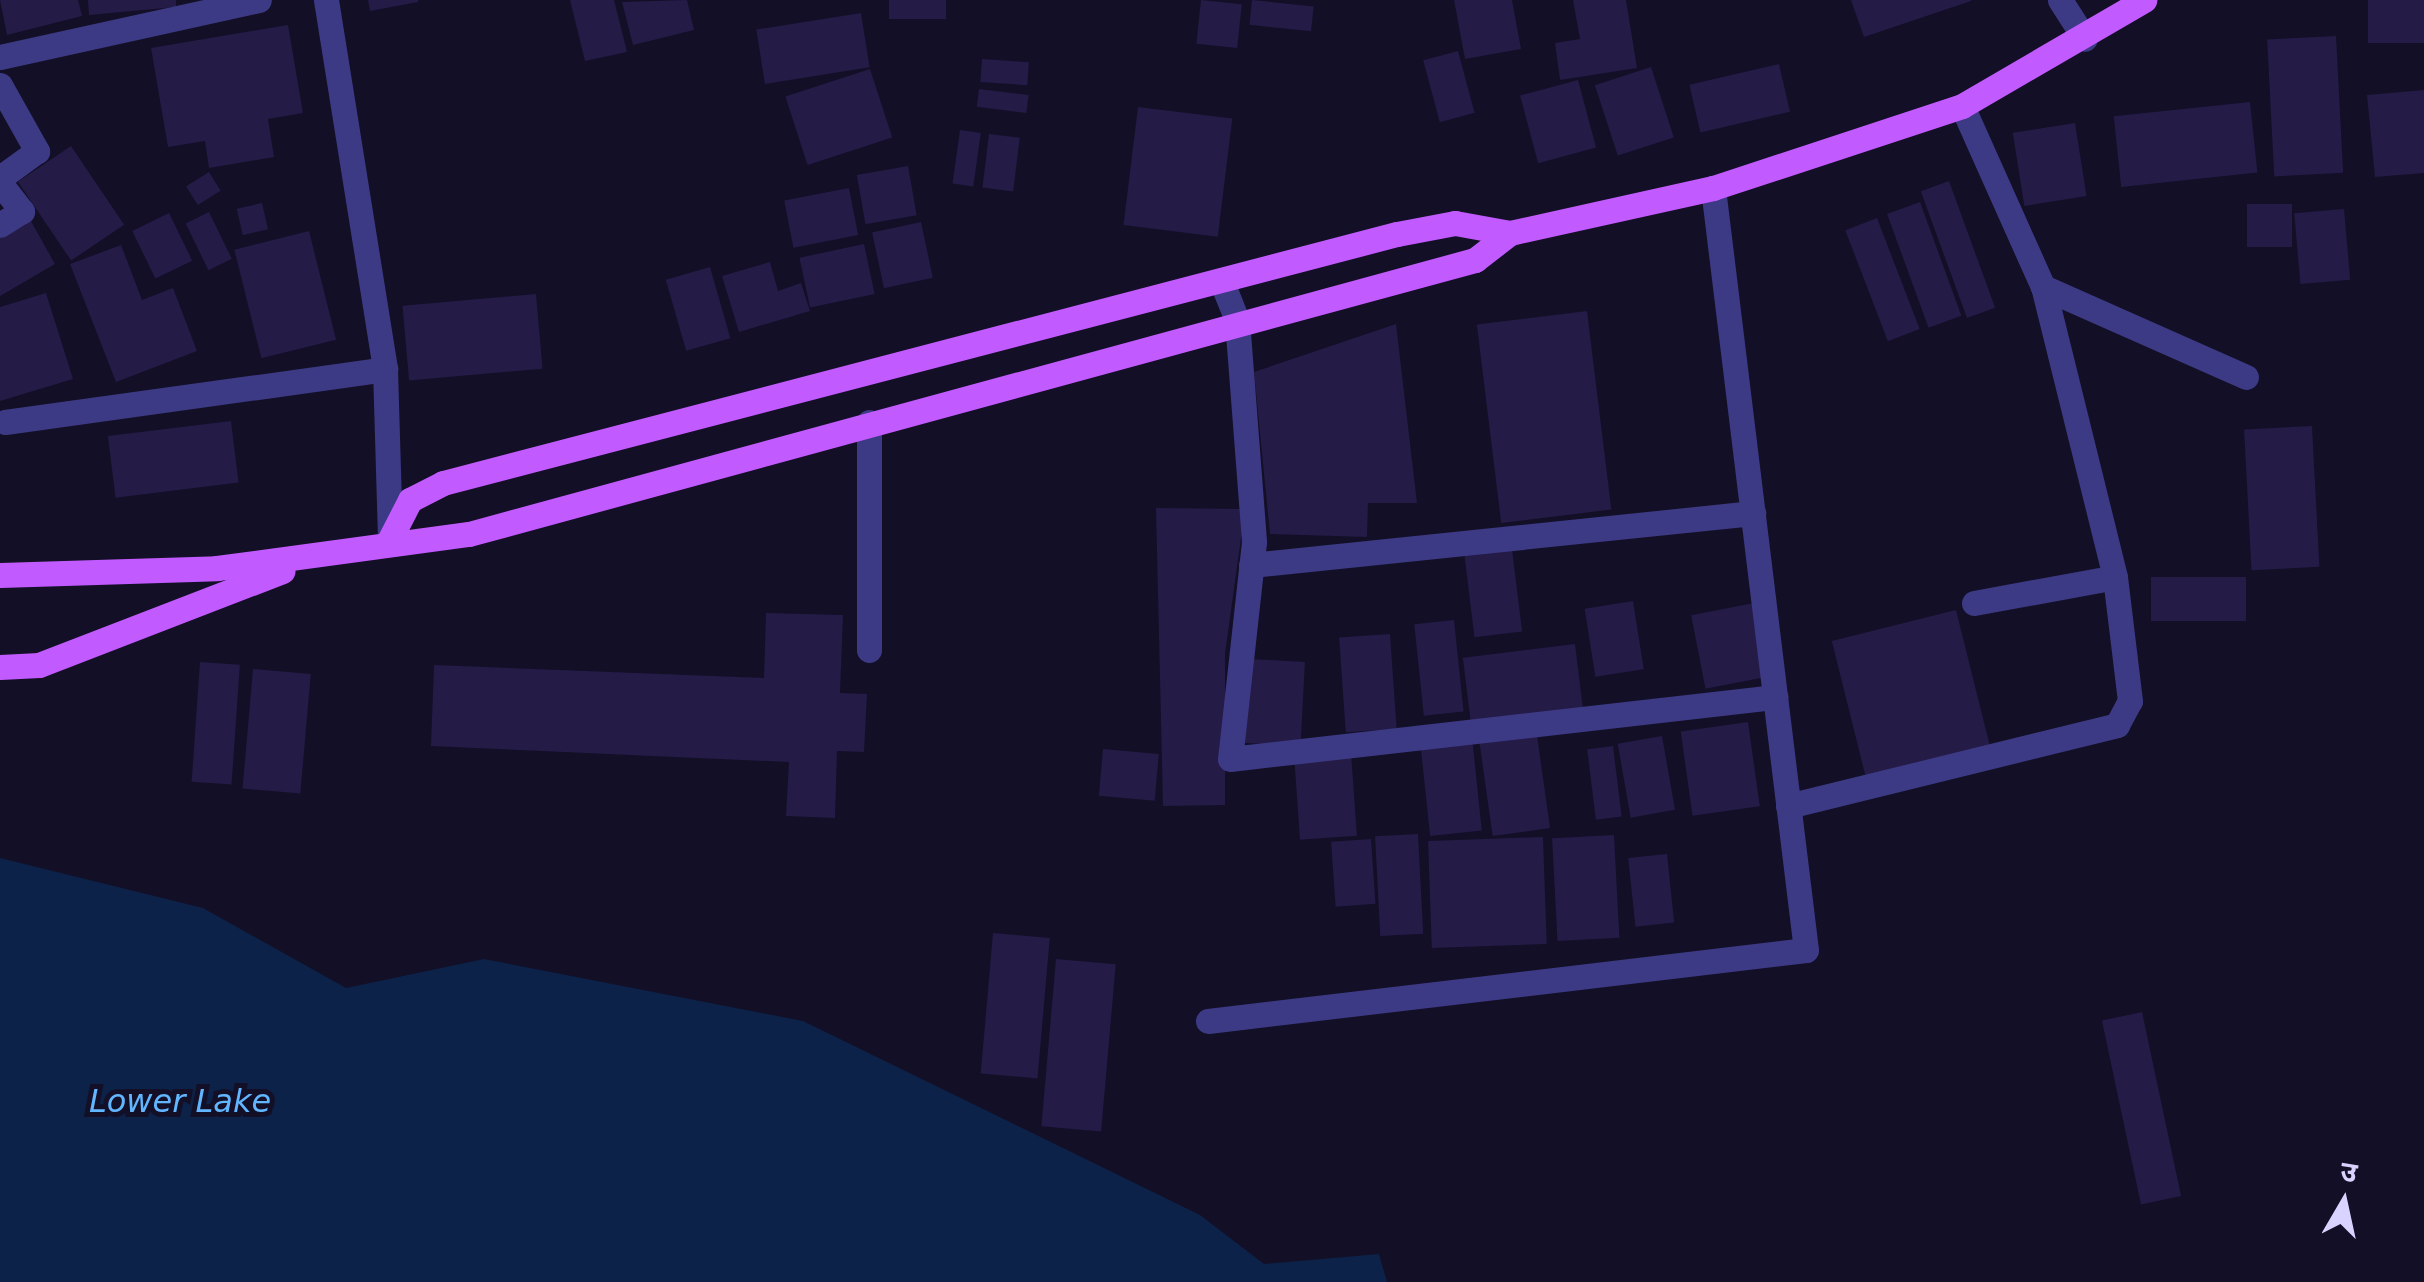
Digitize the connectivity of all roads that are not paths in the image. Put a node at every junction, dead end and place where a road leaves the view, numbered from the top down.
1 (259, 0) edge
2 (326, 0) edge
3 (2060, 0) edge
4 (2144, 0) edge
5 (2084, 39) junction
6 (0, 57) edge
7 (0, 85) edge
8 (1962, 106) junction
9 (0, 181) edge
10 (1713, 188) junction
11 (0, 226) edge
12 (1510, 233) junction
13 (1221, 280) junction
14 (2042, 287) junction
15 (1237, 320) junction
16 (385, 370) junction
17 (2246, 378) dead end
18 (5, 422) dead end
19 (869, 422) junction
20 (1753, 512) junction
21 (390, 539) junction
22 (310, 560) junction
23 (1252, 565) junction
24 (0, 576) edge
25 (2115, 576) junction
26 (1974, 603) dead end
27 (870, 650) dead end
28 (0, 667) edge
29 (1775, 697) junction
30 (1788, 806) junction
31 (1208, 1021) dead end

1 - 6 street
2 - 16 street
3 - 5 street
4 - 5 main road
5 - 8 main road
7 - 9 street
8 - 10 main road
8 - 14 street
9 - 11 street
10 - 12 main road
10 - 20 street
12 - 13 main road
12 - 15 main road
13 - 15 street
13 - 21 main road
14 - 17 street
14 - 25 street
15 - 19 main road
15 - 23 street
16 - 18 street
16 - 21 street
19 - 21 main road
19 - 27 street
20 - 23 street
20 - 29 street
21 - 22 main road
22 - 24 main road
22 - 28 main road
23 - 29 street
25 - 26 street
25 - 30 street
29 - 30 street
30 - 31 street

